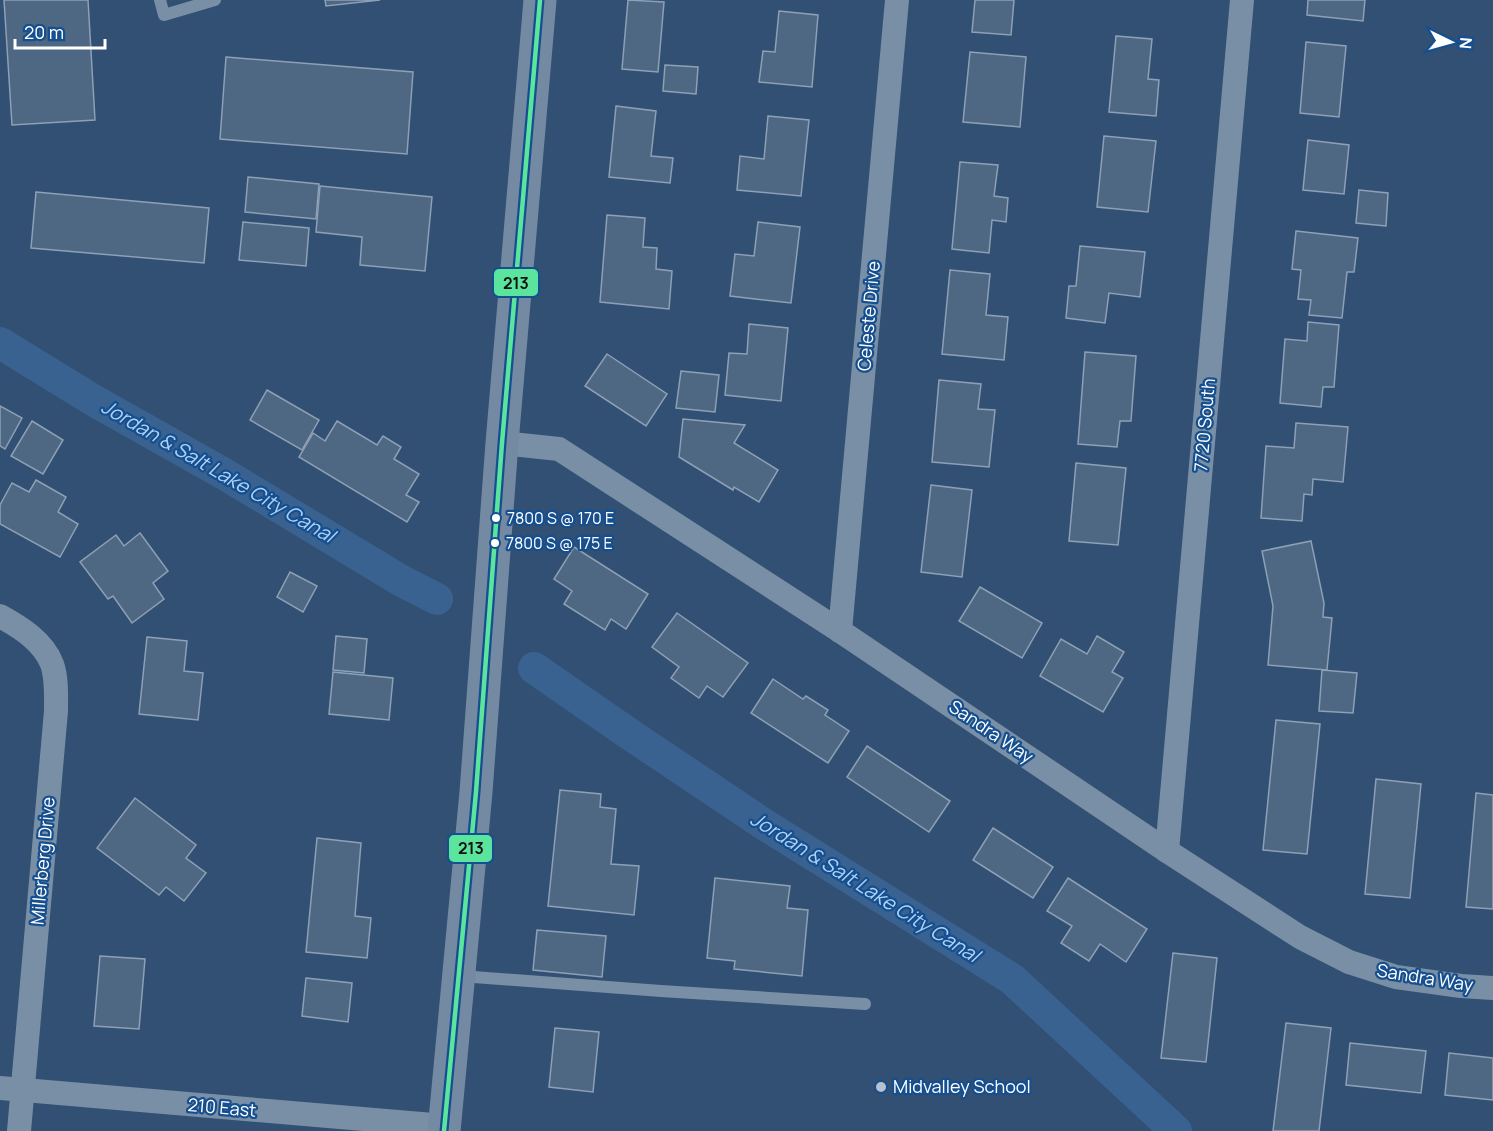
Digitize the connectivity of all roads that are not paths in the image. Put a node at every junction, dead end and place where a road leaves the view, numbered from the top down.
1 (160, 0) edge
2 (214, 0) edge
3 (540, 0) edge
4 (897, 0) edge
5 (1242, 0) edge
6 (502, 443) junction
7 (0, 616) edge
8 (840, 632) junction
9 (1167, 851) junction
10 (459, 976) junction
11 (1493, 988) edge
12 (865, 1004) dead end
13 (11, 1089) edge
14 (444, 1129) edge
15 (19, 1131) edge

1 - 2 lane
3 - 6 main road
4 - 8 street, Celeste Drive
5 - 9 street, 7720 South
6 - 8 street, Sandra Way
6 - 10 main road
7 - 13 street, Millerberg Drive
8 - 9 street, Sandra Way
9 - 11 street, Sandra Way
10 - 12 lane
10 - 14 main road
13 - 14 street, 210 East
13 - 15 street, Millerberg Drive

